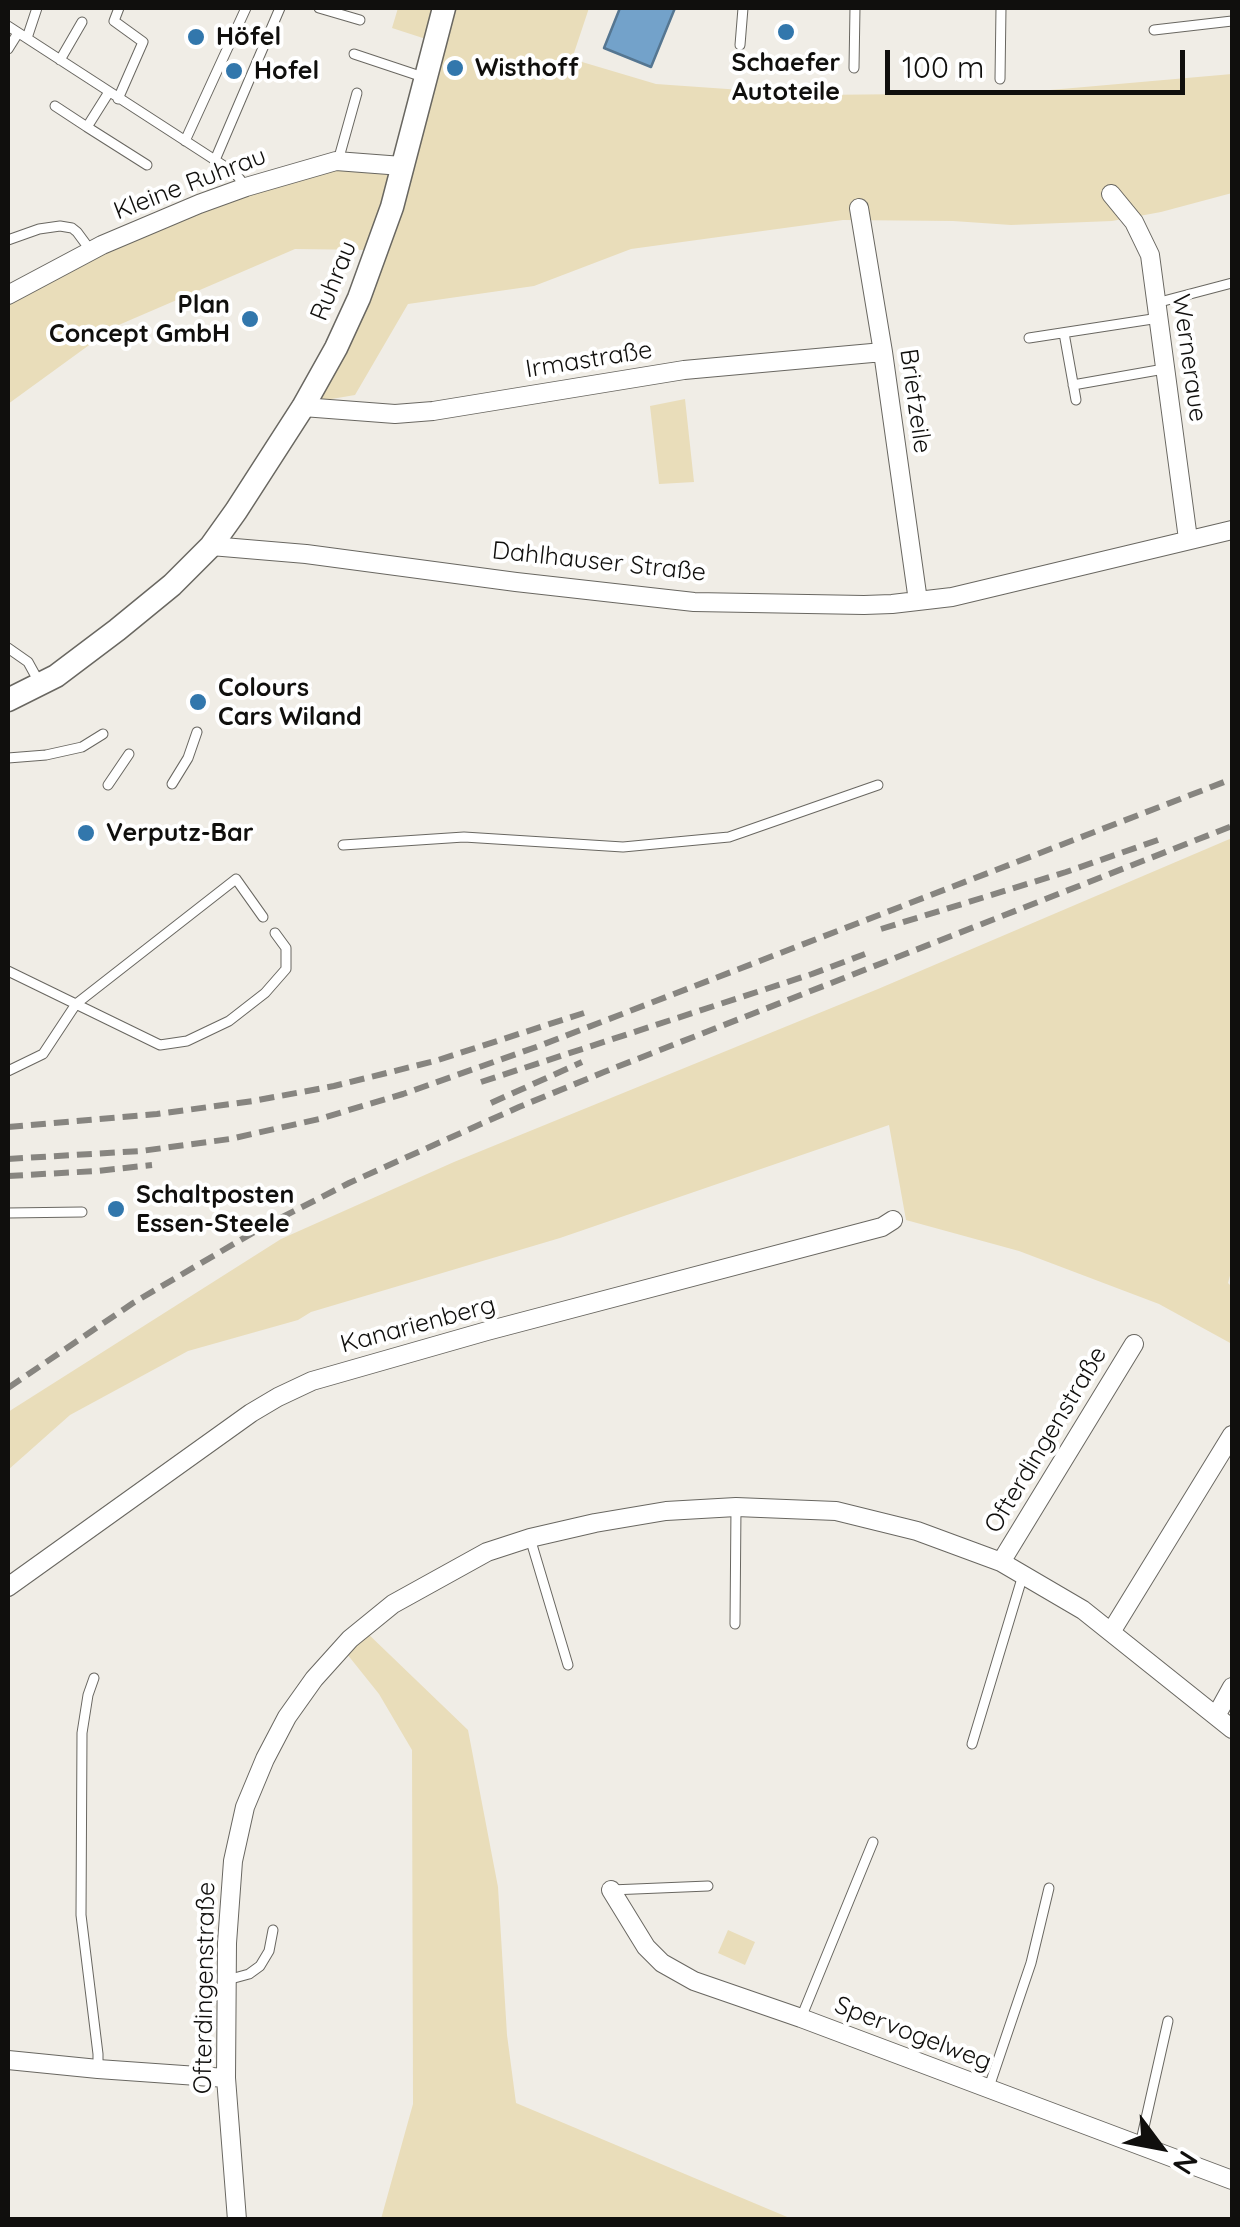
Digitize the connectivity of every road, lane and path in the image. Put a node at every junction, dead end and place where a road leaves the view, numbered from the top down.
1 (37, 8) edge
2 (119, 8) edge
3 (246, 8) edge
4 (280, 8) edge
5 (319, 8) edge
6 (444, 8) edge
7 (743, 8) edge
8 (856, 8) edge
9 (1001, 8) edge
10 (360, 20) dead end
11 (1232, 21) edge
12 (82, 22) dead end
13 (8, 26) edge
14 (1154, 30) dead end
15 (22, 35) junction
16 (740, 45) dead end
17 (8, 49) edge
18 (354, 54) dead end
19 (60, 60) junction
20 (854, 68) dead end
21 (426, 78) junction
22 (1000, 78) dead end
23 (108, 92) junction
24 (357, 93) dead end
25 (118, 99) junction
26 (55, 106) dead end
27 (87, 128) junction
28 (185, 141) junction
29 (214, 160) junction
30 (338, 162) junction
31 (147, 166) dead end
32 (402, 166) junction
33 (246, 187) junction
34 (1111, 194) dead end
35 (859, 208) dead end
36 (8, 240) edge
37 (91, 251) junction
38 (1232, 282) edge
39 (8, 296) edge
40 (1158, 310) junction
41 (1064, 333) junction
42 (1029, 338) dead end
43 (883, 352) junction
44 (1166, 369) junction
45 (1073, 385) junction
46 (1076, 400) dead end
47 (303, 406) junction
48 (1232, 530) edge
49 (1188, 539) junction
50 (210, 546) junction
51 (918, 601) junction
52 (8, 648) edge
53 (41, 684) junction
54 (8, 700) edge
55 (197, 732) dead end
56 (103, 734) dead end
57 (128, 754) dead end
58 (8, 758) edge
59 (172, 784) dead end
60 (108, 785) dead end
61 (878, 785) dead end
62 (343, 845) dead end
63 (264, 916) dead end
64 (275, 933) dead end
65 (8, 972) edge
66 (76, 1004) junction
67 (8, 1071) edge
68 (82, 1212) dead end
69 (8, 1213) edge
70 (892, 1220) dead end
71 (1134, 1344) dead end
72 (1232, 1436) edge
73 (736, 1507) junction
74 (530, 1538) junction
75 (1000, 1562) junction
76 (1023, 1576) junction
77 (8, 1588) edge
78 (736, 1624) dead end
79 (1111, 1632) junction
80 (568, 1665) dead end
81 (94, 1678) dead end
82 (1232, 1688) edge
83 (1216, 1716) junction
84 (1232, 1729) edge
85 (972, 1744) dead end
86 (873, 1842) dead end
87 (708, 1886) dead end
88 (1049, 1888) dead end
89 (610, 1890) joint
90 (273, 1930) dead end
91 (227, 1980) junction
92 (802, 2018) junction
93 (1168, 2021) dead end
94 (8, 2060) edge
95 (98, 2069) junction
96 (226, 2078) junction
97 (988, 2090) junction
98 (1140, 2146) junction
99 (1232, 2180) edge
100 (237, 2220) edge

1 - 15 lane
2 - 25 lane
3 - 28 lane
4 - 29 lane
5 - 10 lane
6 - 21 street, Ruhrau
7 - 16 lane
8 - 20 lane
9 - 22 lane
11 - 14 lane
12 - 19 lane
13 - 15 lane
15 - 17 lane
15 - 19 lane
18 - 21 lane
19 - 23 lane
21 - 32 street, Ruhrau
23 - 25 lane
23 - 27 lane
24 - 30 lane
25 - 28 lane
26 - 27 lane
27 - 31 lane
28 - 29 lane
29 - 33 lane
30 - 32 street, Kleine Ruhrau
30 - 33 street, Kleine Ruhrau
32 - 47 street, Ruhrau
33 - 37 street, Kleine Ruhrau
34 - 40 street, Werneraue
35 - 43 street, Briefzeile
36 - 37 lane
37 - 39 street, Kleine Ruhrau
38 - 40 lane
40 - 41 lane
40 - 44 street, Werneraue
41 - 42 lane
41 - 45 lane
43 - 47 street, Irmastraße
43 - 51 street, Briefzeile
44 - 45 lane
44 - 49 street, Werneraue
45 - 46 lane
47 - 50 street, Ruhrau
48 - 49 street, Dahlhauser Straße
49 - 51 street, Dahlhauser Straße
50 - 51 street, Dahlhauser Straße
50 - 53 street
52 - 53 lane
53 - 54 street
55 - 59 lane
56 - 58 lane
57 - 60 lane
61 - 62 lane
63 - 66 lane
64 - 66 lane
65 - 66 lane
66 - 67 lane
68 - 69 lane
70 - 77 street, Kanarienberg
71 - 75 street, Ofterdingenstraße
72 - 79 street
73 - 74 street, Ofterdingenstraße
73 - 75 street, Ofterdingenstraße
73 - 78 lane
74 - 80 lane
74 - 91 street, Ofterdingenstraße
75 - 76 street, Ofterdingenstraße
76 - 79 street, Ofterdingenstraße
76 - 85 lane
79 - 83 street, Ofterdingenstraße
81 - 95 lane
82 - 83 street
83 - 84 street, Ofterdingenstraße
86 - 92 lane
87 - 89 lane
88 - 97 lane
89 - 92 street, Spervogelweg
90 - 91 lane
91 - 96 street, Ofterdingenstraße
92 - 97 street, Spervogelweg
93 - 98 lane
94 - 95 street
95 - 96 street
96 - 100 street, Ofterdingenstraße
97 - 98 street, Spervogelweg
98 - 99 street, Spervogelweg

